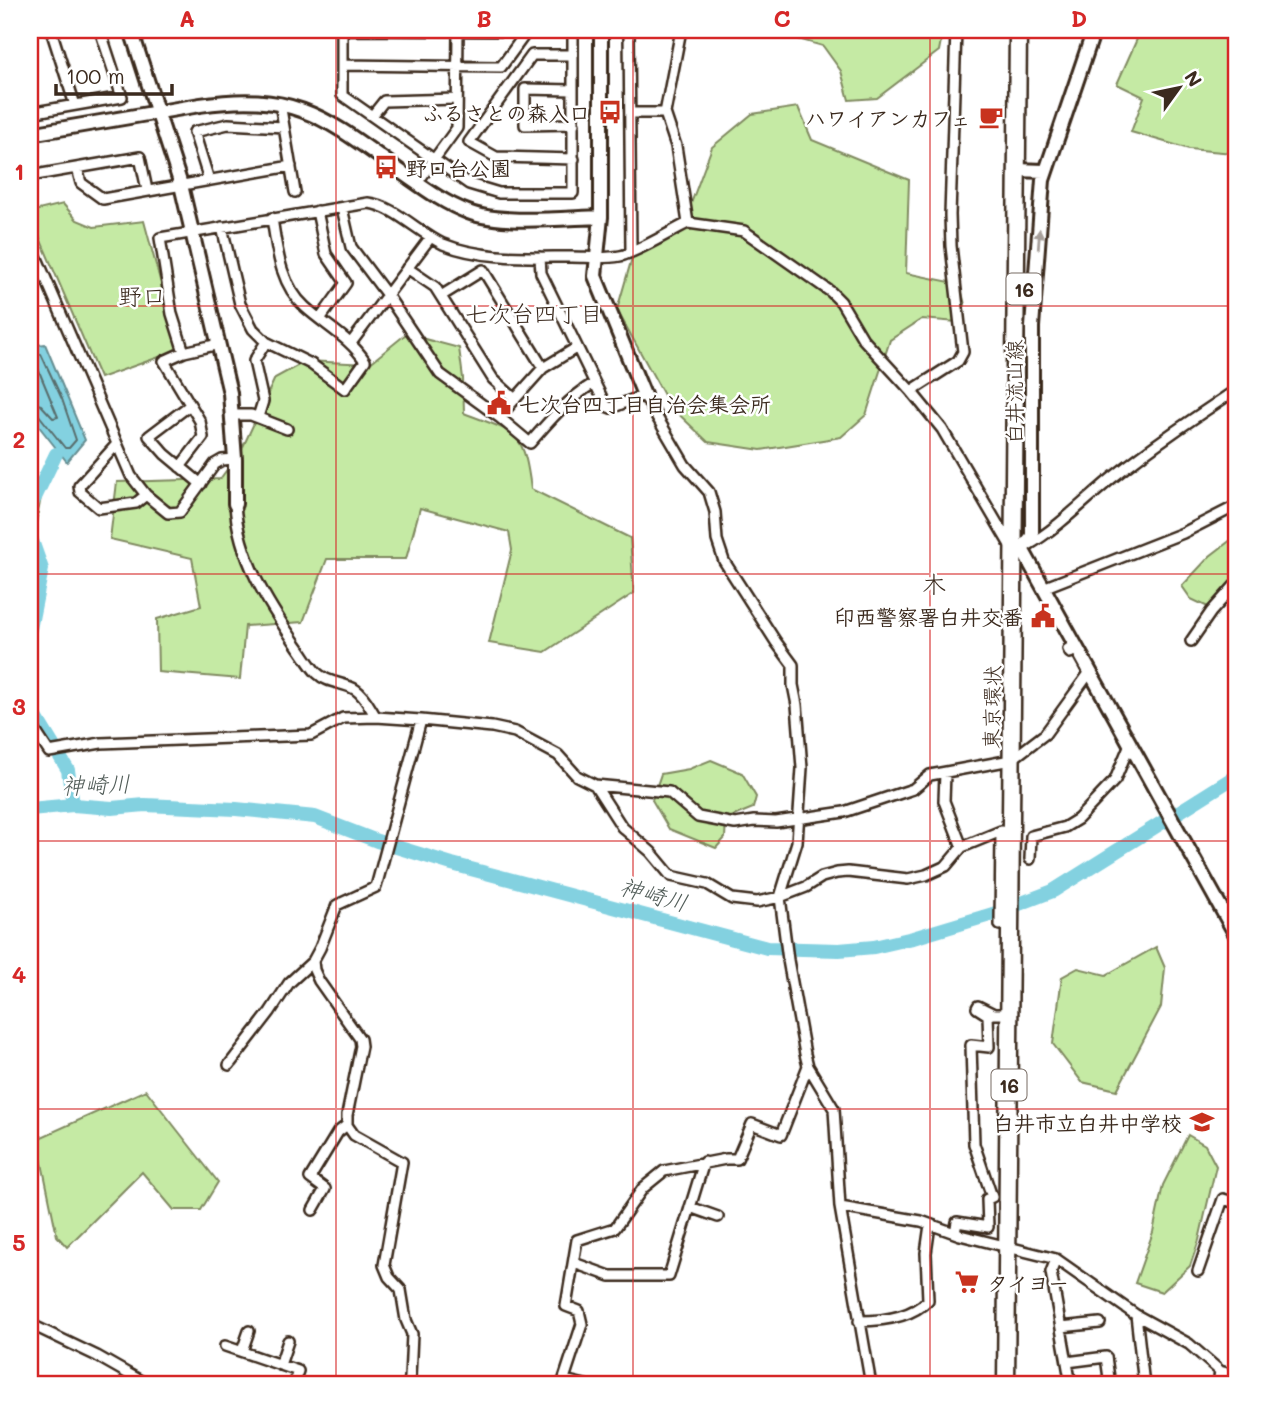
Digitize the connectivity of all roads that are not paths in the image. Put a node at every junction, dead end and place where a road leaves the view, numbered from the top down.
1 (51, 30) edge
2 (100, 30) edge
3 (131, 30) edge
4 (342, 30) edge
5 (458, 30) edge
6 (527, 30) edge
7 (573, 30) edge
8 (601, 30) edge
9 (629, 30) edge
10 (681, 30) edge
11 (956, 30) edge
12 (1018, 30) edge
13 (1027, 30) edge
14 (1094, 30) edge
15 (573, 55) junction
16 (342, 65) junction
17 (457, 66) junction
18 (573, 90) junction
19 (457, 99) junction
20 (279, 103) junction
21 (75, 105) junction
22 (30, 113) edge
23 (159, 113) junction
24 (630, 113) junction
25 (665, 113) junction
26 (372, 116) junction
27 (574, 124) junction
28 (284, 127) junction
29 (30, 134) edge
30 (574, 159) junction
31 (434, 161) junction
32 (291, 166) junction
33 (78, 168) junction
34 (1021, 170) junction
35 (1044, 171) junction
36 (30, 176) edge
37 (209, 180) junction
38 (417, 183) junction
39 (181, 185) junction
40 (147, 190) junction
41 (295, 191) dead end
42 (342, 208) junction
43 (317, 211) junction
44 (601, 217) junction
45 (272, 218) junction
46 (688, 223) junction
47 (222, 227) junction
48 (192, 232) junction
49 (430, 238) junction
50 (30, 242) edge
51 (631, 251) junction
52 (32, 252) edge
53 (540, 257) junction
54 (598, 257) junction
55 (407, 268) junction
56 (387, 296) junction
57 (441, 296) junction
58 (320, 319) junction
59 (267, 342) junction
60 (351, 343) junction
61 (219, 344) junction
62 (576, 348) junction
63 (184, 352) junction
64 (544, 368) junction
65 (594, 383) junction
66 (1236, 390) edge
67 (911, 391) junction
68 (644, 395) junction
69 (515, 399) junction
70 (190, 405) junction
71 (233, 415) junction
72 (258, 417) junction
73 (499, 417) junction
74 (287, 429) dead end
75 (117, 444) junction
76 (235, 459) junction
77 (180, 467) junction
78 (201, 484) junction
79 (146, 495) junction
80 (234, 504) joint
81 (1236, 506) edge
82 (1017, 548) junction
83 (1236, 584) edge
84 (1043, 588) junction
85 (1191, 641) dead end
86 (1090, 672) junction
87 (376, 717) junction
88 (421, 720) junction
89 (30, 723) edge
90 (1130, 744) junction
91 (1016, 757) junction
92 (945, 773) junction
93 (595, 785) junction
94 (799, 817) junction
95 (962, 847) junction
96 (1030, 859) dead end
97 (1010, 895) junction
98 (780, 897) junction
99 (1010, 923) junction
100 (1236, 935) edge
101 (313, 961) junction
102 (1009, 1014) junction
103 (229, 1065) dead end
104 (808, 1066) junction
105 (347, 1125) junction
106 (704, 1162) junction
107 (1236, 1203) edge
108 (690, 1207) junction
109 (839, 1207) junction
110 (313, 1210) dead end
111 (718, 1217) dead end
112 (930, 1226) junction
113 (955, 1233) junction
114 (1012, 1248) junction
115 (1056, 1259) junction
116 (573, 1263) junction
117 (1198, 1270) dead end
118 (1136, 1315) junction
119 (859, 1321) junction
120 (1100, 1323) dead end
121 (30, 1324) edge
122 (1061, 1327) junction
123 (249, 1331) dead end
124 (288, 1341) dead end
125 (225, 1346) dead end
126 (242, 1352) junction
127 (1067, 1363) junction
128 (280, 1365) junction
129 (1220, 1371) junction
130 (1236, 1376) edge
131 (563, 1383) edge
132 (148, 1385) edge
133 (293, 1385) edge
134 (408, 1385) edge
135 (585, 1385) edge
136 (871, 1385) edge
137 (1006, 1385) edge
138 (1016, 1385) edge
139 (1071, 1385) edge
140 (1110, 1385) edge
141 (1144, 1385) edge
142 (1218, 1385) edge

1 - 21 street
2 - 21 street
3 - 23 street
4 - 5 street
4 - 16 street
5 - 6 street
5 - 17 street
6 - 17 street
7 - 15 street
8 - 44 street
9 - 24 street
10 - 25 street
11 - 67 street
12 - 34 highway, 東京環状 / 16
13 - 34 highway, 東京環状 / 16
14 - 35 street, 白井流山線
15 - 18 street
15 - 30 street
16 - 17 street
16 - 26 street
17 - 19 street
18 - 27 street
18 - 27 street
19 - 26 street
19 - 31 street
20 - 23 street
20 - 28 street
20 - 38 street
21 - 22 street
23 - 29 street
23 - 39 street
24 - 25 street
24 - 51 street
25 - 46 street
26 - 31 street
27 - 30 street
28 - 32 street
28 - 37 street
30 - 31 street
31 - 38 street
32 - 37 street
32 - 41 street
33 - 36 street
33 - 40 street
33 - 40 street
34 - 35 street
34 - 82 highway, 東京環状 / 16
82 -> 35 street, 白井流山線
37 - 39 street
38 - 44 street
39 - 40 street
39 - 48 street
42 - 43 street
42 - 49 street
42 - 56 street
43 - 45 street
43 - 58 street
44 - 54 street
45 - 47 street
45 - 58 street
46 - 51 street
46 - 67 street
47 - 48 street
47 - 59 street
48 - 61 street
48 - 63 street
49 - 53 street
49 - 55 street
50 - 52 street
51 - 54 street
52 - 75 street
53 - 54 street
53 - 62 street
54 - 68 street
55 - 56 street
55 - 57 street
56 - 60 street
56 - 73 street
57 - 64 street
57 - 69 street
58 - 60 street
59 - 60 street
59 - 72 street
61 - 63 street
61 - 71 street
62 - 64 street
62 - 65 street
63 - 70 street
64 - 69 street
65 - 68 street
65 - 73 street
66 - 82 street
67 - 82 street
68 - 94 street
69 - 73 street
70 - 77 street
70 - 77 street
71 - 72 street
71 - 76 street
72 - 74 street
75 - 79 street
75 - 79 street
76 - 78 street
76 - 80 street
77 - 78 street
78 - 79 street
80 - 87 street
81 - 84 street
82 - 84 street
82 - 91 highway, 東京環状 / 16
83 - 85 street
84 - 86 street
86 - 90 street
86 - 91 street
87 - 88 street
87 - 89 street
88 - 93 street
88 - 101 street
90 - 96 street
90 - 100 street
91 - 92 street
91 - 97 highway, 東京環状 / 16
92 - 94 street
92 - 95 street
93 - 94 street
93 - 98 street
94 - 98 street
95 - 97 street
95 - 98 street
97 - 99 highway, 東京環状 / 16
98 - 104 street
99 - 102 highway, 東京環状 / 16
99 - 114 highway, 東京環状 / 16
101 - 103 street
101 - 105 street
102 - 113 street
102 - 114 highway, 東京環状 / 16
104 - 106 street
104 - 109 street
105 - 110 street
105 - 134 street
106 - 108 street
106 - 116 street
107 - 117 street
108 - 111 street
108 - 116 street
109 - 112 street
109 - 119 street
112 - 113 street
112 - 119 street
113 - 114 street
114 - 115 street
114 - 137 highway, 東京環状 / 16
114 - 138 highway, 東京環状 / 16
115 - 118 street
115 - 122 street
116 - 131 street
118 - 129 street
118 - 141 street
119 - 136 street
120 - 122 street
121 - 132 street
122 - 127 street
123 - 126 street
124 - 128 street
125 - 126 street
126 - 128 street
127 - 139 street
127 - 140 street
128 - 133 street
129 - 130 street
129 - 142 street
131 - 135 street

